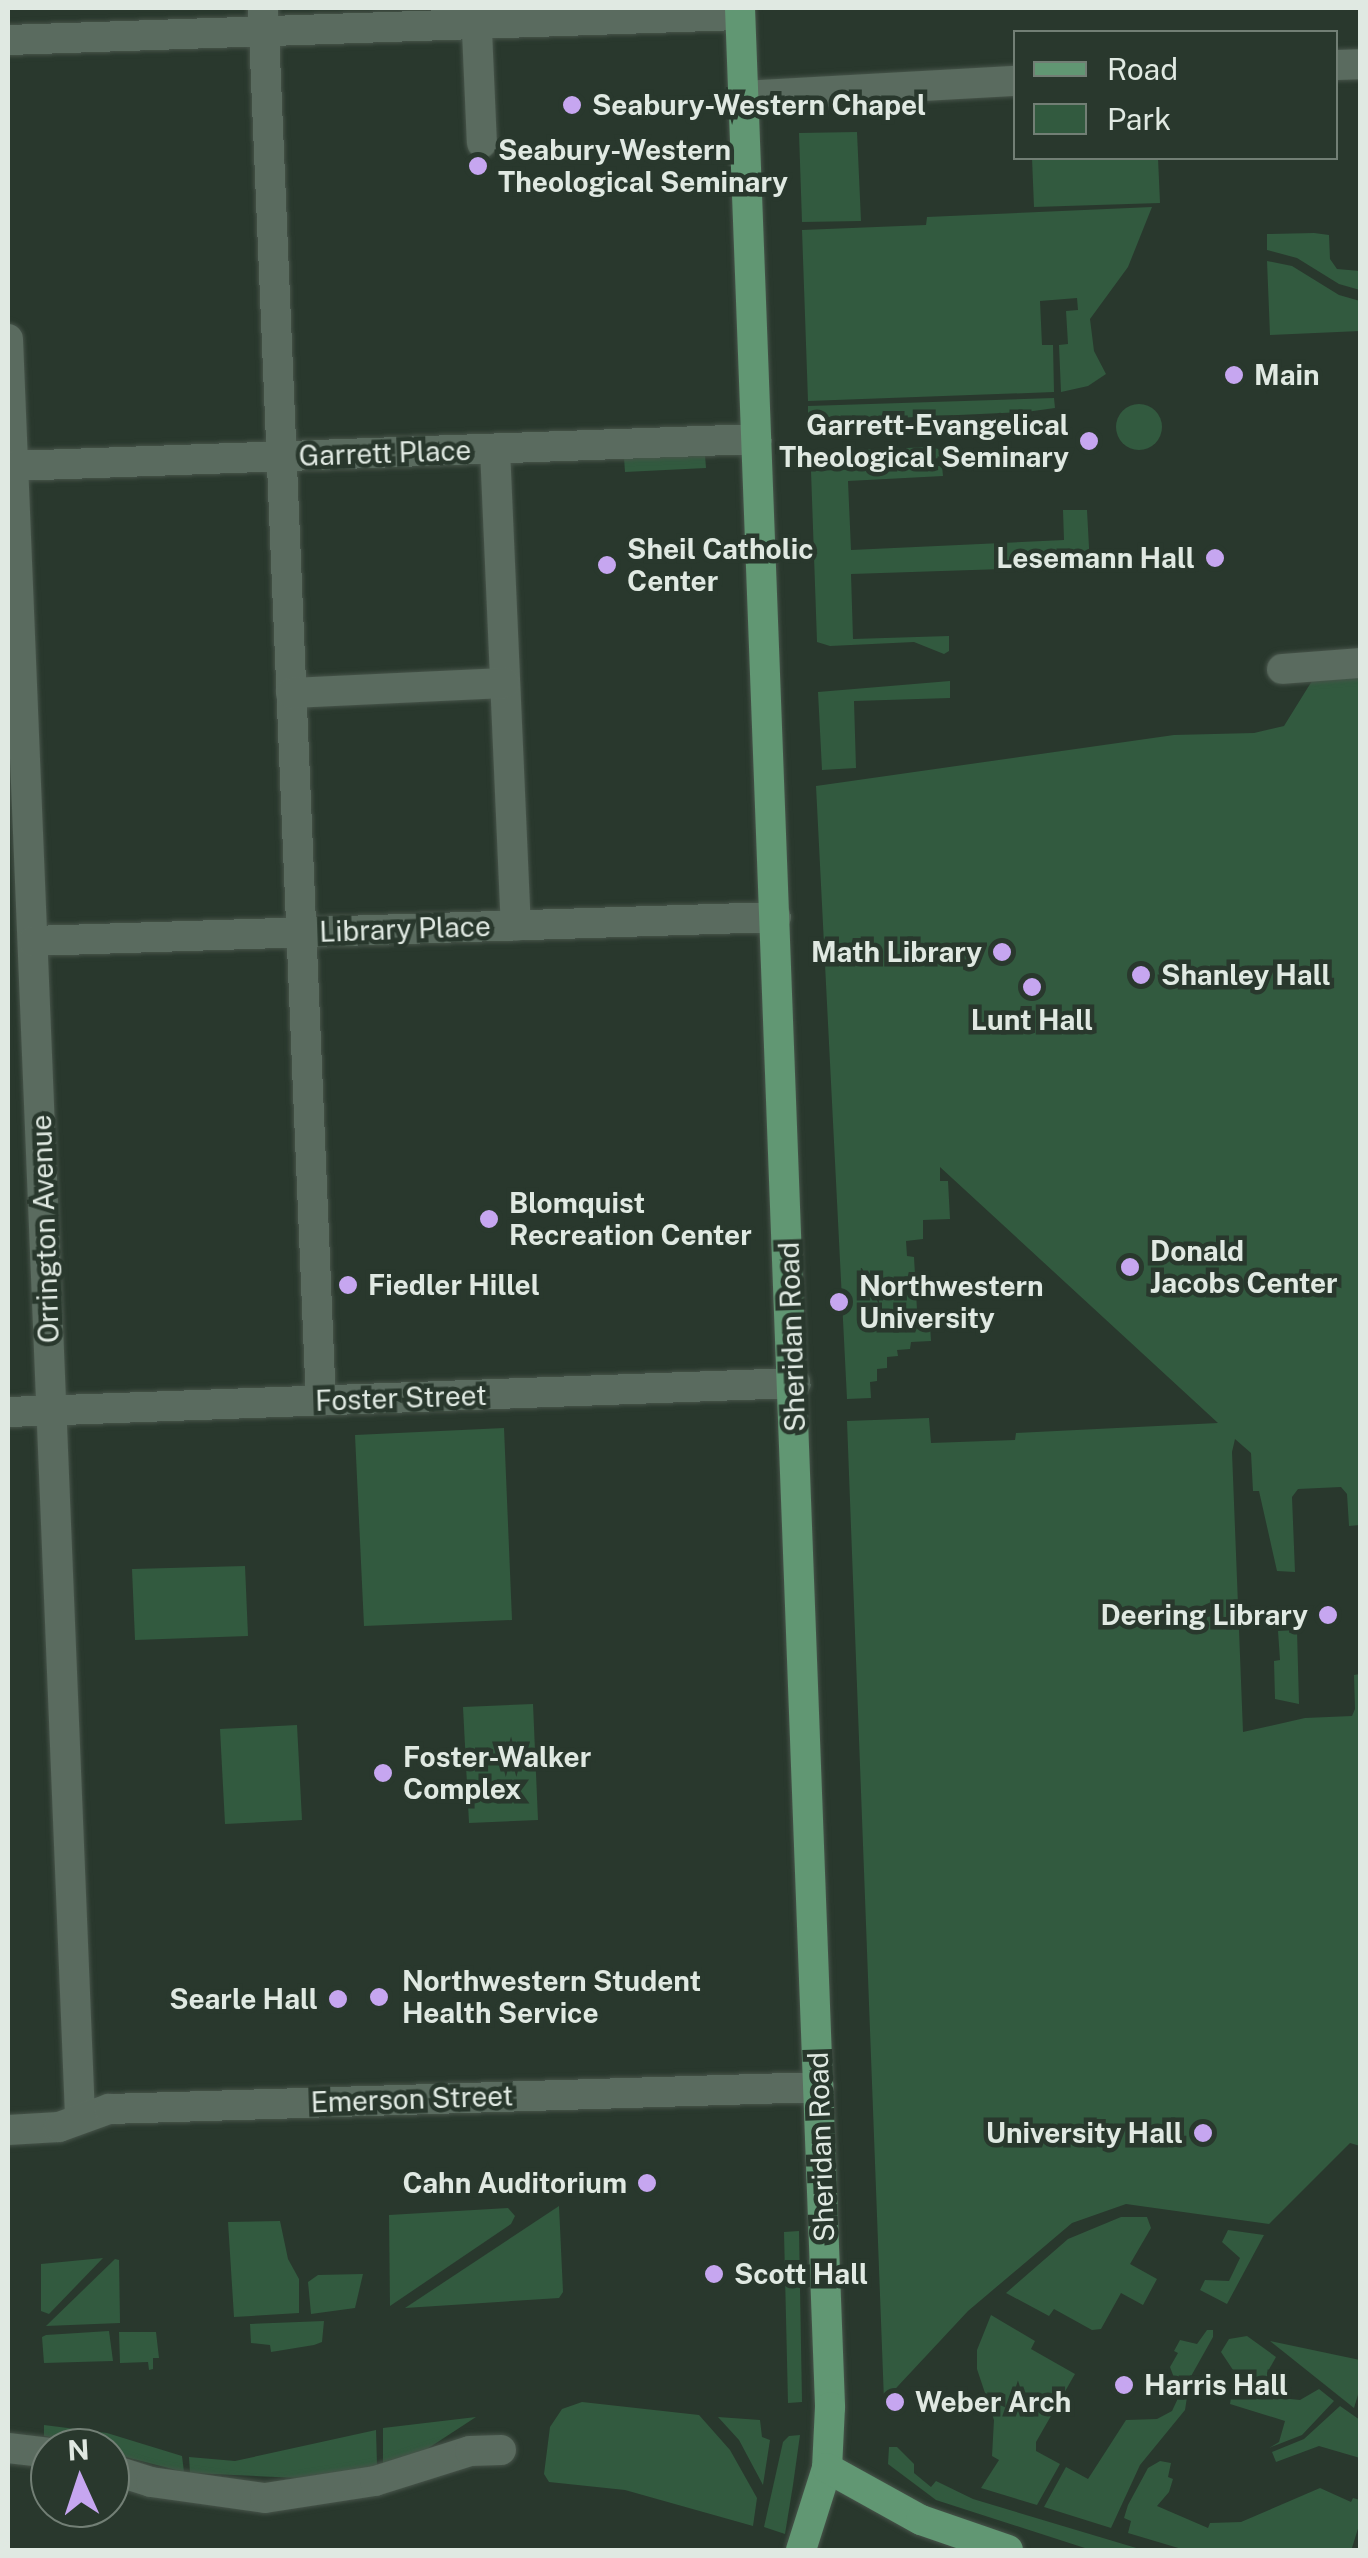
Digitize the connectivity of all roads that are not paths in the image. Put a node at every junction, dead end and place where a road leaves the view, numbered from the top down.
1 (740, 11) edge
2 (476, 16) edge
3 (264, 19) edge
4 (8, 40) edge
5 (1013, 81) edge
6 (744, 96) junction
7 (482, 144) dead end
8 (8, 339) edge
9 (757, 439) junction
10 (495, 448) junction
11 (282, 456) junction
12 (13, 466) junction
13 (1360, 663) edge
14 (1282, 669) dead end
15 (505, 684) junction
16 (291, 693) junction
17 (16, 726) edge
18 (776, 917) junction
19 (516, 926) junction
20 (301, 932) junction
21 (33, 941) junction
22 (794, 1384) junction
23 (321, 1401) junction
24 (52, 1411) junction
25 (8, 1412) edge
26 (819, 2087) junction
27 (80, 2119) junction
28 (8, 2130) edge
29 (500, 2450) dead end
30 (827, 2468) junction
31 (130, 2475) edge
32 (801, 2550) edge
33 (1008, 2550) edge

1 - 2 street
1 - 6 main road, Sheridan Road
2 - 3 street
2 - 7 street
3 - 4 street
3 - 11 street
5 - 6 street
6 - 9 main road, Sheridan Road
8 - 12 street, Orrington Avenue
9 - 10 street, Garrett Place
9 - 18 main road, Sheridan Road
10 - 11 street, Garrett Place
10 - 15 street
11 - 12 street, Garrett Place
11 - 16 street
12 - 17 street, Orrington Avenue
13 - 14 street
15 - 16 street
15 - 19 street
16 - 20 street
17 - 21 street, Orrington Avenue
18 - 19 street, Library Place
18 - 22 main road, Sheridan Road
19 - 20 street, Library Place
20 - 21 street, Library Place
20 - 23 street
21 - 24 street, Orrington Avenue
22 - 23 street, Foster Street
22 - 26 main road, Sheridan Road
23 - 24 street, Foster Street
24 - 25 street, Foster Street
24 - 27 street, Orrington Avenue
26 - 27 street, Emerson Street
26 - 30 main road, Sheridan Road
27 - 28 street, Emerson Street
29 - 31 street
30 - 32 main road, Sheridan Road
30 - 33 main road

